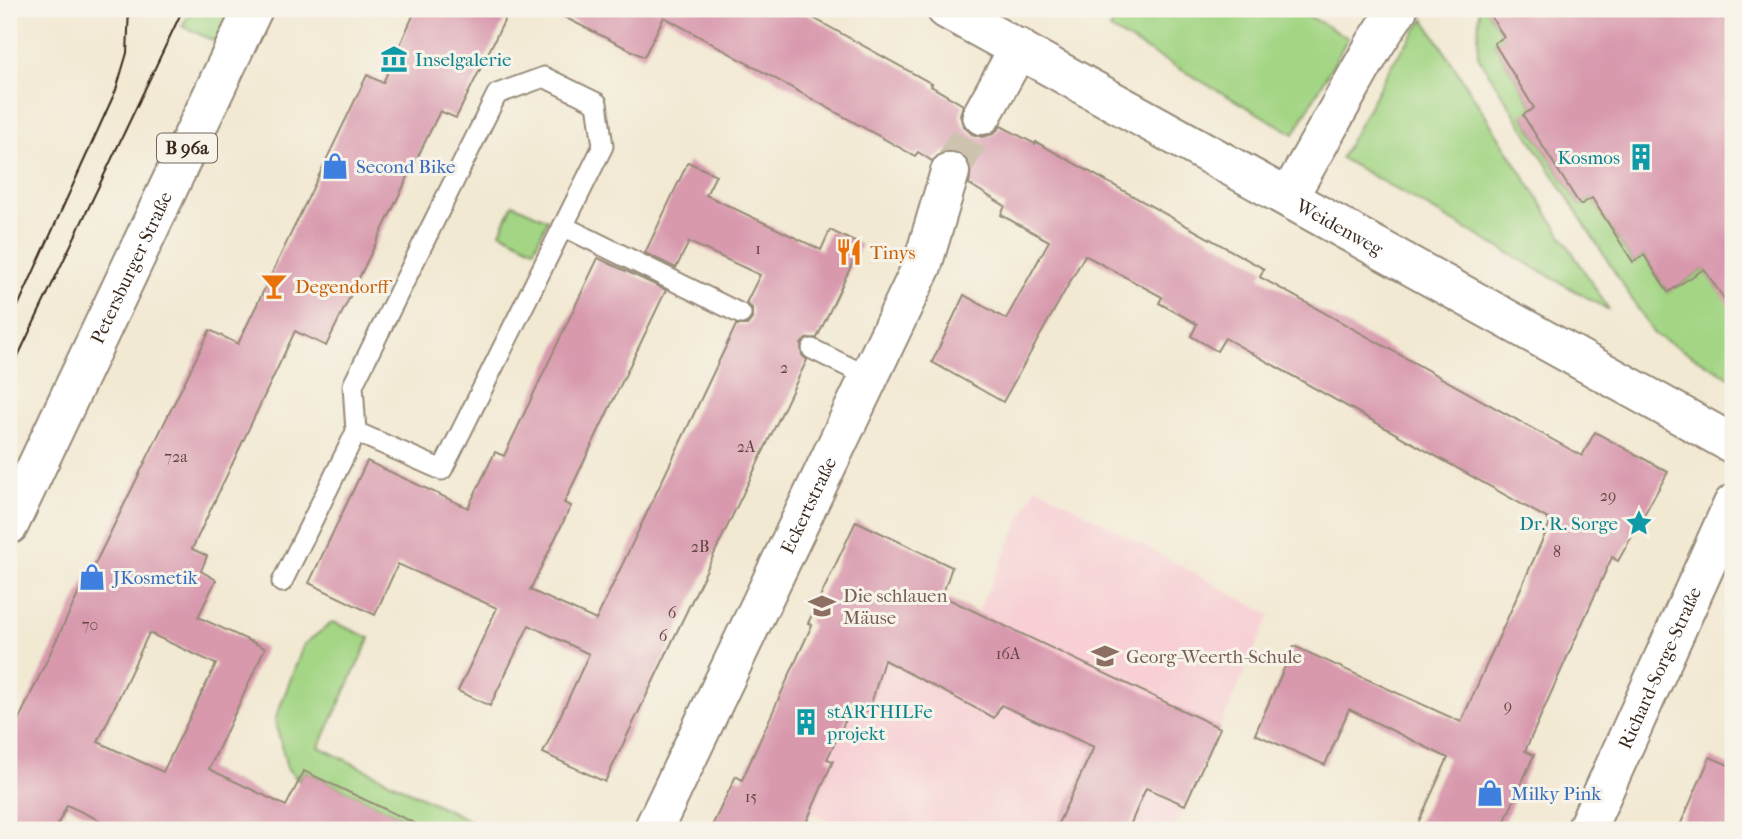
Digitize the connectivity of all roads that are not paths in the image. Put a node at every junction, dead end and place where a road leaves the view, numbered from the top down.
1 (253, 9) edge
2 (946, 9) edge
3 (1398, 9) edge
4 (1019, 48) junction
5 (982, 115) tunnel mouth
6 (950, 172) tunnel mouth
7 (1289, 197) junction
8 (563, 226) junction
9 (741, 314) dead end
10 (812, 349) dead end
11 (869, 377) junction
12 (356, 432) junction
13 (1733, 444) edge
14 (1733, 504) edge
15 (9, 525) edge
16 (282, 582) dead end
17 (653, 830) edge
18 (1586, 830) edge

1 - 15 street, Petersburger Straße / B 96a
2 - 4 street, Weidenweg
3 - 7 street
4 - 5 street
4 - 7 street, Weidenweg
6 - 11 street, Eckertstraße
7 - 13 street, Weidenweg
8 - 9 lane
8 - 12 lane
8 - 12 lane
10 - 11 lane
11 - 17 street, Eckertstraße
12 - 16 lane
14 - 18 street, Richard-Sorge-Straße

